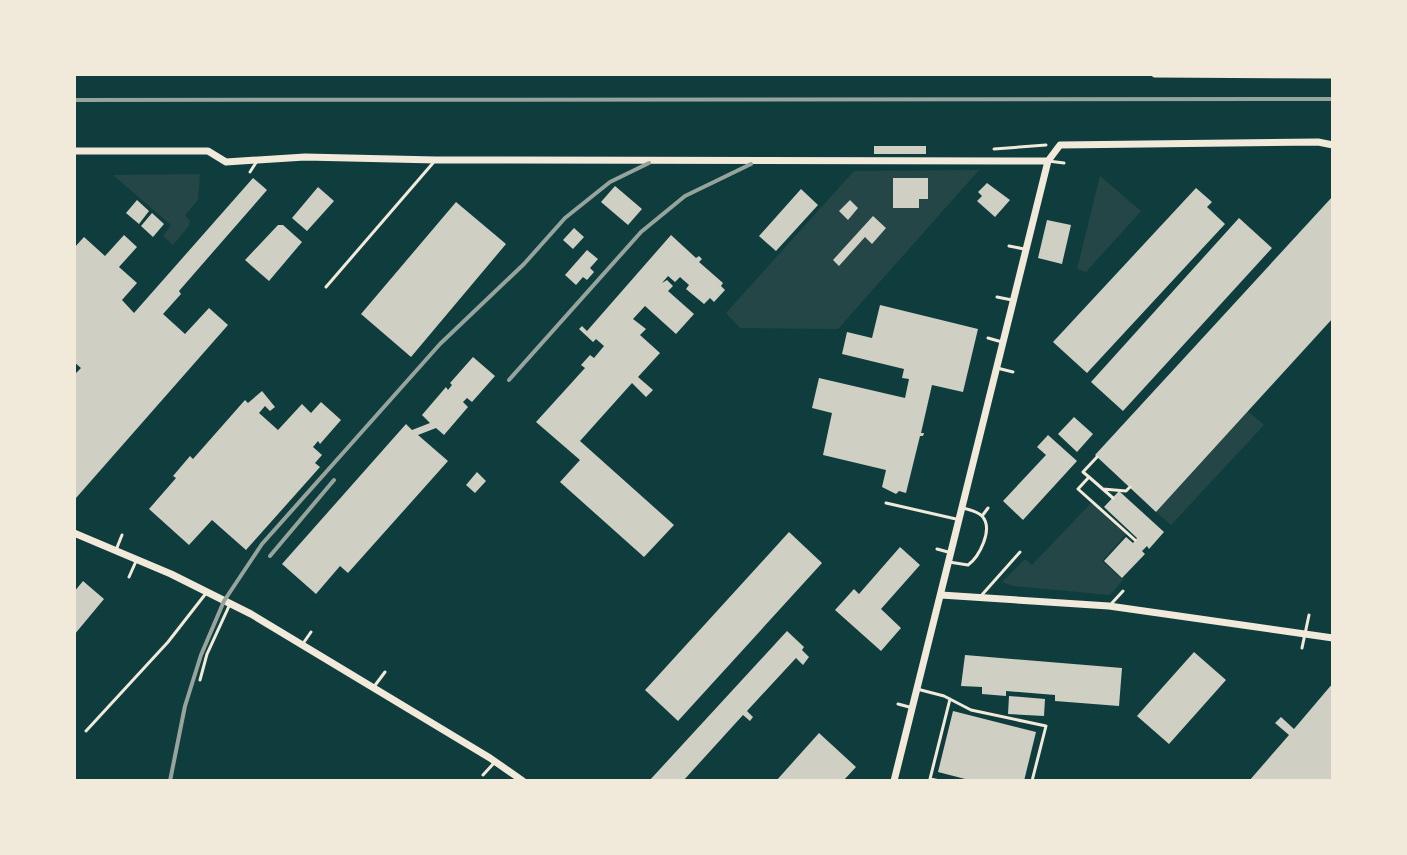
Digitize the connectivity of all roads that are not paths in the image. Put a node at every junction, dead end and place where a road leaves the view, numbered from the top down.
1 (1155, 74) edge
2 (1323, 75) edge
3 (1333, 75) edge
4 (1333, 145) edge
5 (74, 151) edge
6 (436, 160) junction
7 (257, 161) junction
8 (1048, 161) junction
9 (1064, 163) dead end
10 (250, 172) dead end
11 (1009, 246) dead end
12 (1024, 249) junction
13 (326, 287) dead end
14 (997, 297) dead end
15 (1012, 300) junction
16 (988, 338) dead end
17 (1002, 342) junction
18 (996, 368) junction
19 (1013, 372) dead end
20 (886, 503) dead end
21 (962, 508) junction
22 (988, 508) dead end
23 (982, 516) junction
24 (959, 520) junction
25 (74, 533) edge
26 (122, 535) dead end
27 (937, 549) dead end
28 (116, 550) junction
29 (952, 552) junction
30 (1020, 552) dead end
31 (137, 559) junction
32 (949, 562) junction
33 (129, 577) dead end
34 (1123, 591) dead end
35 (207, 592) junction
36 (941, 595) junction
37 (980, 597) junction
38 (230, 604) junction
39 (1109, 606) junction
40 (1309, 615) dead end
41 (311, 632) dead end
42 (1305, 633) junction
43 (1333, 638) edge
44 (302, 645) junction
45 (1302, 648) dead end
46 (385, 672) dead end
47 (200, 680) dead end
48 (373, 688) junction
49 (917, 689) junction
50 (950, 699) junction
51 (898, 704) dead end
52 (913, 708) junction
53 (86, 731) dead end
54 (495, 762) junction
55 (483, 775) dead end
56 (930, 780) edge
57 (523, 781) edge
58 (894, 781) edge
59 (940, 781) edge
60 (1032, 781) edge

1 - 2 street
2 - 3 street
4 - 8 street
5 - 7 street
6 - 7 street
6 - 8 street
6 - 13 lane
7 - 10 lane
8 - 9 lane
8 - 12 street
11 - 12 lane
12 - 15 street
14 - 15 lane
15 - 17 street
16 - 17 lane
17 - 18 street
18 - 19 lane
18 - 21 street
20 - 24 lane
21 - 23 lane
21 - 24 street
22 - 23 lane
23 - 32 lane
24 - 29 street
25 - 28 street
26 - 28 lane
27 - 29 lane
28 - 31 street
29 - 32 street
30 - 37 lane
31 - 33 lane
31 - 35 street
32 - 36 street
34 - 39 lane
35 - 38 street
35 - 53 lane
36 - 37 street
36 - 49 street
37 - 39 street
38 - 44 street
38 - 47 lane
39 - 42 street
40 - 42 lane
41 - 44 lane
42 - 43 street
42 - 45 lane
44 - 48 street
46 - 48 lane
48 - 54 street
49 - 50 lane
49 - 52 street
50 - 56 lane
50 - 60 lane
51 - 52 lane
52 - 58 street
54 - 55 lane
54 - 57 street
56 - 59 lane

